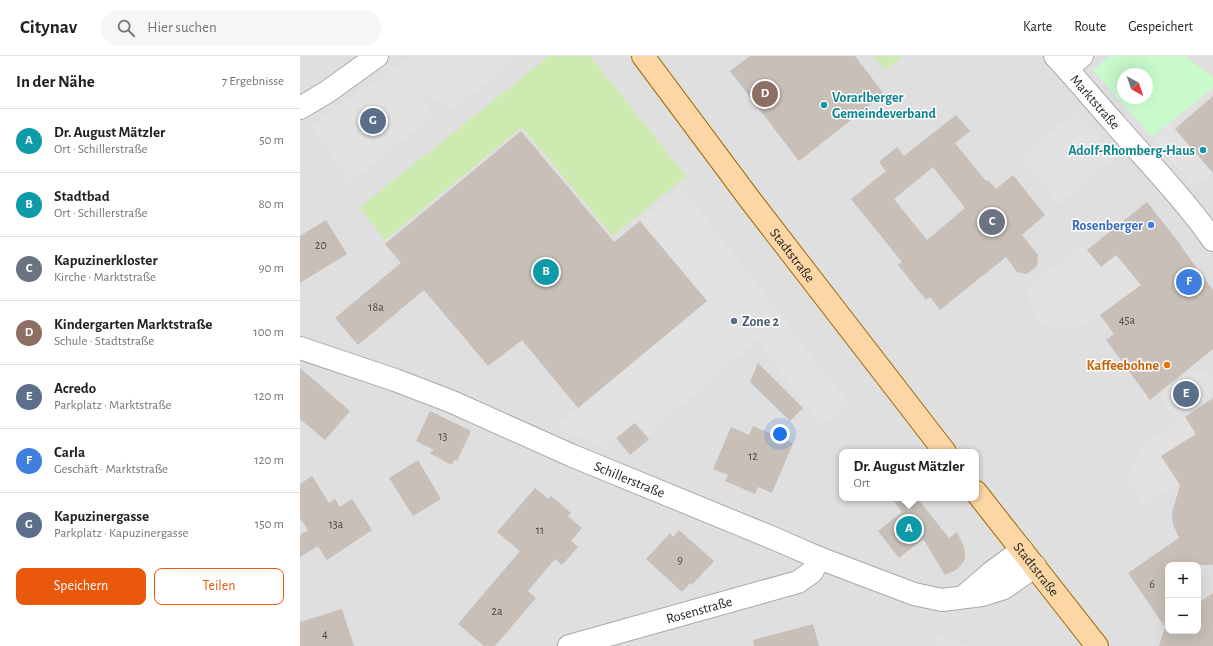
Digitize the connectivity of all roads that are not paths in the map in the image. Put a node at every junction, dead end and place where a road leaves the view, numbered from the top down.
1 (377, 56) edge
2 (643, 56) edge
3 (1068, 60) edge
4 (300, 108) edge
5 (1213, 240) edge
6 (300, 348) edge
7 (943, 449) edge
8 (979, 496) edge
9 (819, 558) junction
10 (1028, 558) junction
11 (569, 646) edge
12 (1097, 646) edge

1 - 4 street
2 - 7 main road, Stadtstraße
3 - 5 street, Marktstraße
6 - 9 street, Schillerstraße
8 - 10 main road, Stadtstraße
9 - 10 street, Schillerstraße
9 - 11 street, Rosenstraße
10 - 12 main road, Stadtstraße

